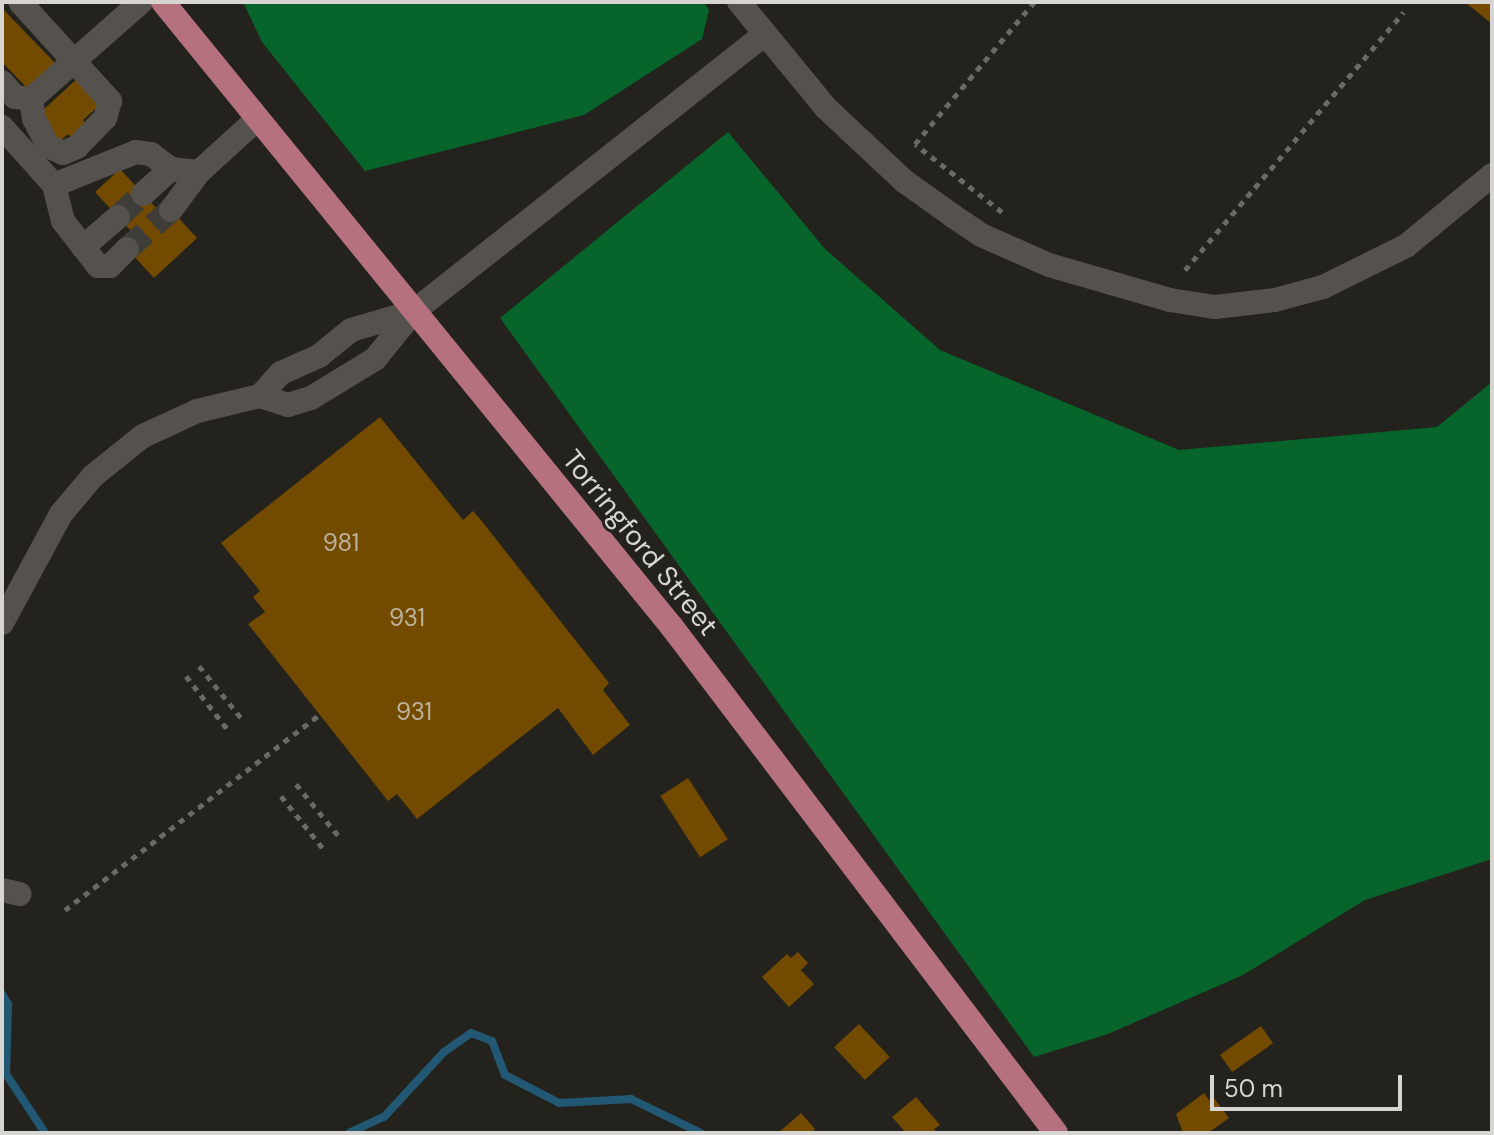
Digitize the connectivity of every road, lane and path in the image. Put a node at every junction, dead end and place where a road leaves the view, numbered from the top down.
1 (20, 2) edge
2 (141, 2) edge
3 (163, 2) edge
4 (739, 2) edge
5 (1034, 2) edge
6 (1404, 12) dead end
7 (764, 35) junction
8 (75, 61) junction
9 (12, 97) edge
10 (255, 121) junction
11 (2, 127) edge
12 (171, 169) junction
13 (199, 172) junction
14 (1492, 175) edge
15 (54, 185) junction
16 (143, 194) tunnel mouth
17 (171, 210) tunnel mouth
18 (1002, 212) dead end
19 (118, 217) tunnel mouth
20 (83, 247) junction
21 (127, 249) tunnel mouth
22 (1185, 270) dead end
23 (413, 312) junction
24 (260, 396) junction
25 (2, 623) edge
26 (199, 666) dead end
27 (186, 676) dead end
28 (318, 716) dead end
29 (242, 719) dead end
30 (228, 730) dead end
31 (296, 784) dead end
32 (281, 796) dead end
33 (341, 839) dead end
34 (325, 851) dead end
35 (65, 910) dead end
36 (1056, 1133) edge

1 - 8 lane
2 - 8 lane
3 - 10 main road, Torringford Street
4 - 7 lane
5 - 18 path
6 - 22 path
7 - 14 lane
7 - 23 lane
8 - 9 lane
8 - 9 lane
10 - 13 lane
10 - 23 main road, Torringford Street
11 - 15 lane
12 - 13 lane
12 - 15 lane
12 - 16 lane
13 - 17 lane
15 - 20 lane
19 - 20 lane
20 - 21 lane
23 - 24 lane
23 - 24 lane
23 - 36 main road, Torringford Street
24 - 25 lane
26 - 29 path
27 - 30 path
28 - 35 path
31 - 33 path
32 - 34 path

